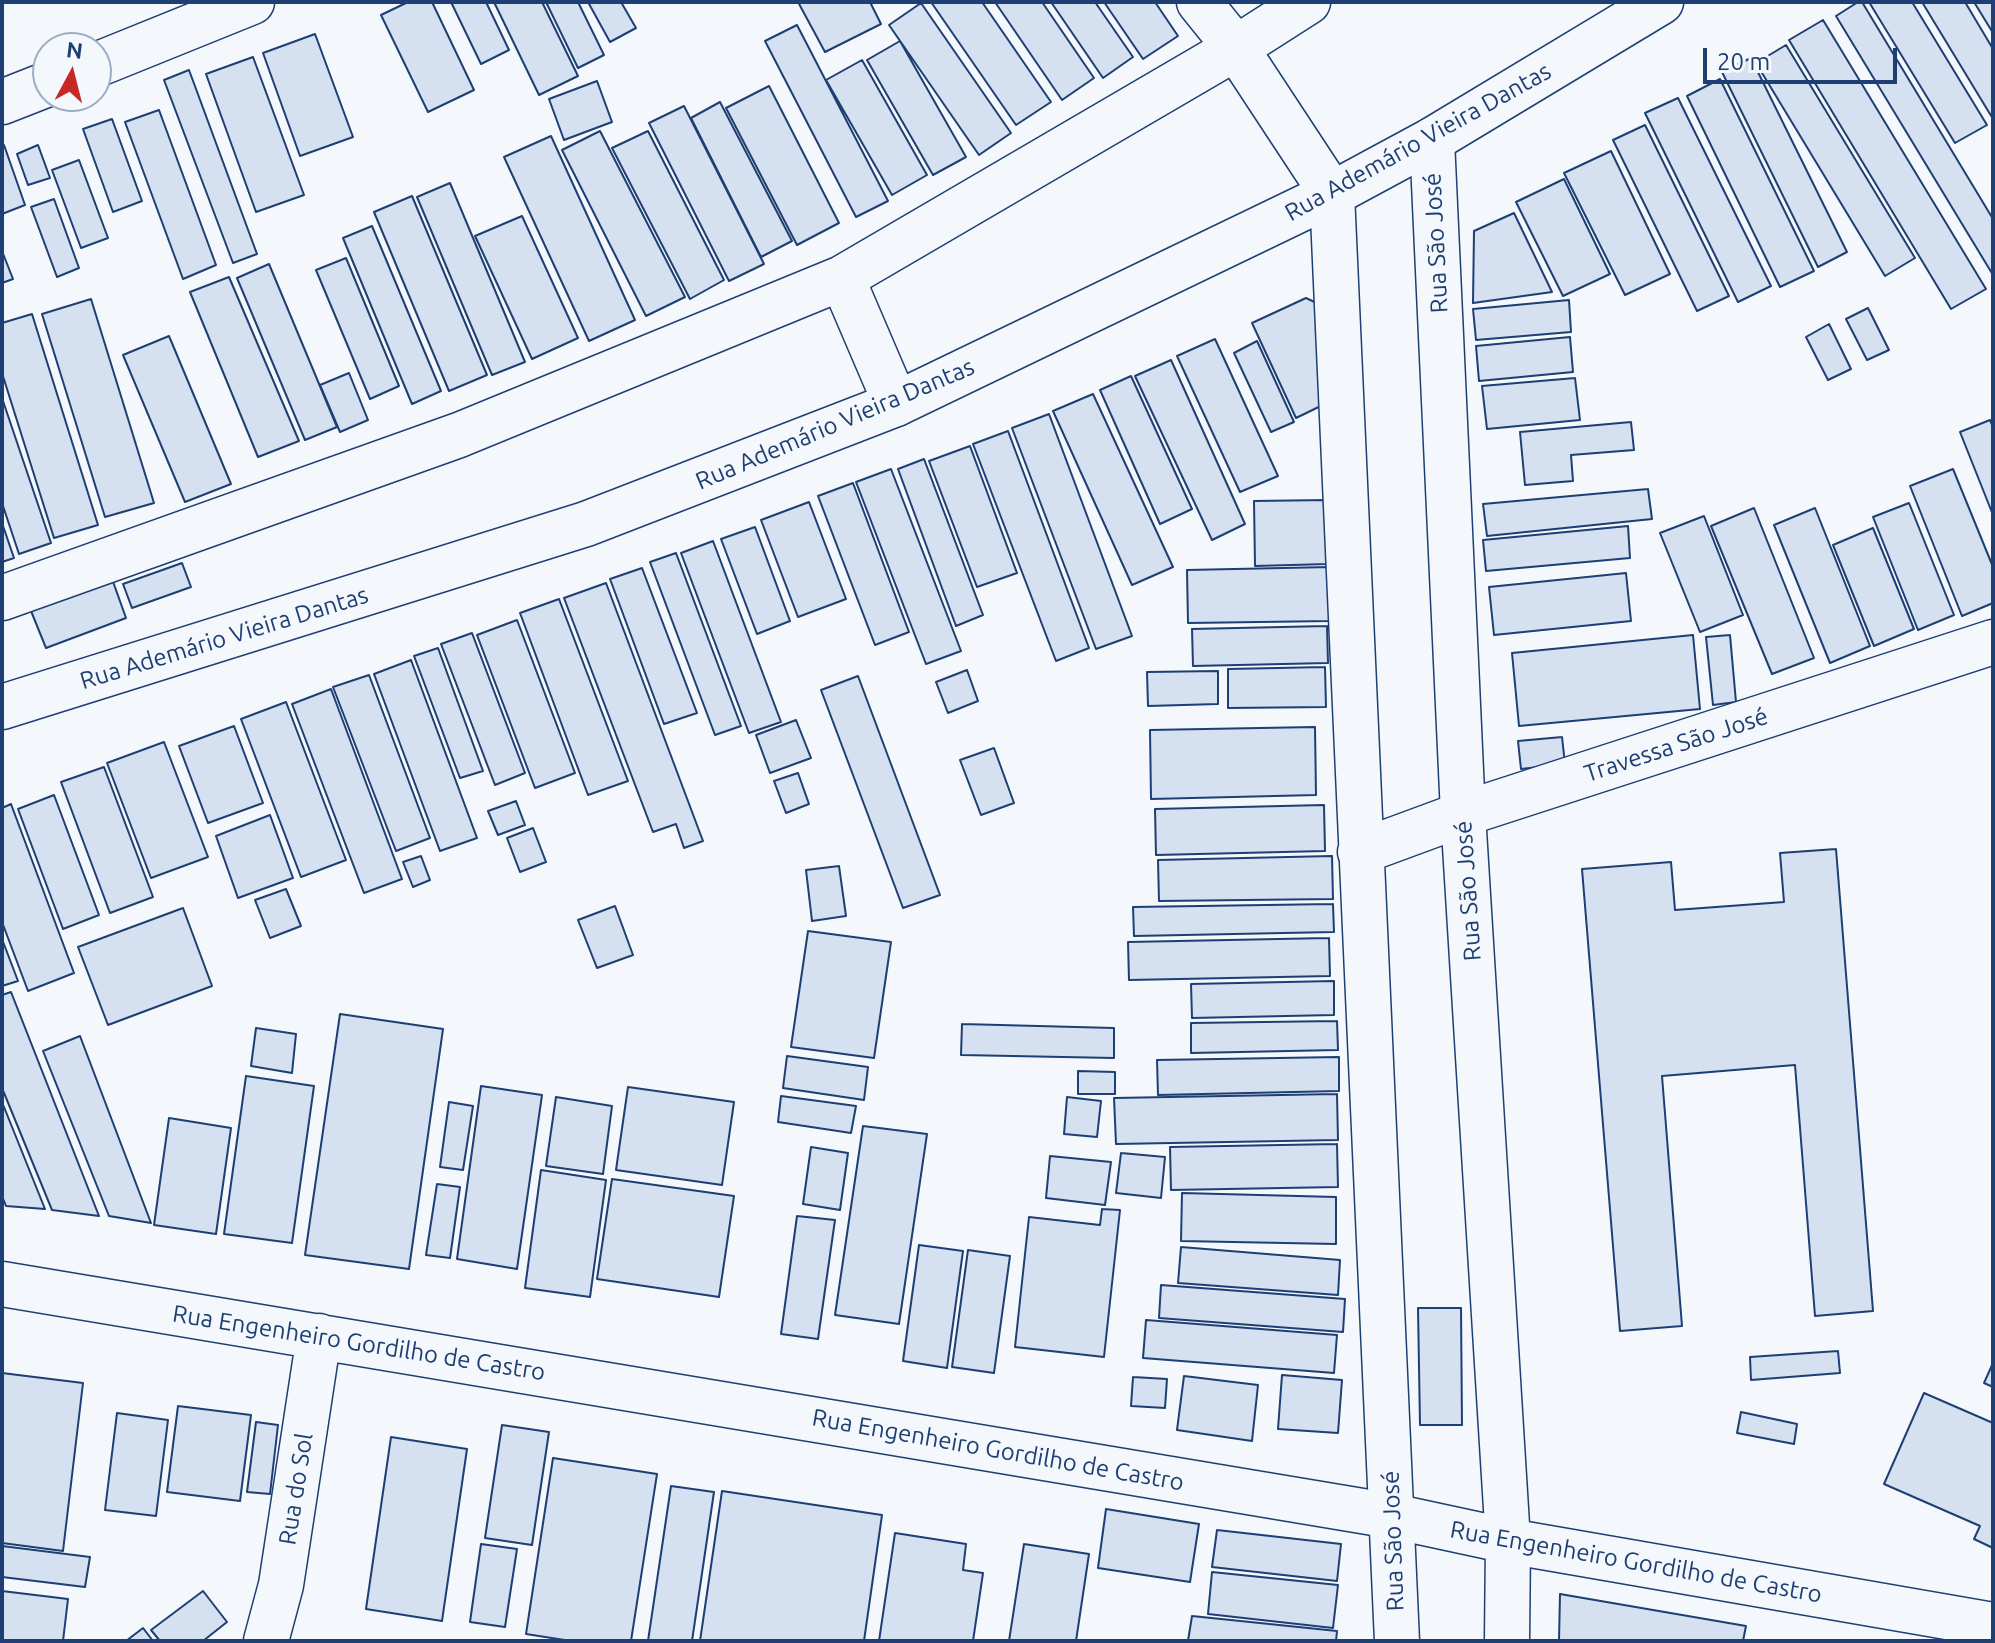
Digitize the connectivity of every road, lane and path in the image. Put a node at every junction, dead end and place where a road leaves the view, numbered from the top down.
1 (252, 2) edge
2 (1199, 2) edge
3 (1308, 2) edge
4 (1661, 2) edge
5 (1236, 48) junction
6 (112, 59) edge
7 (32, 90) edge
8 (2, 102) edge
9 (1432, 140) junction
10 (1332, 194) junction
11 (842, 278) junction
12 (896, 404) junction
13 (2, 598) edge
14 (1993, 642) edge
15 (2, 707) edge
16 (1463, 814) junction
17 (1360, 852) junction
18 (2, 1284) edge
19 (319, 1336) junction
20 (1392, 1516) junction
21 (1508, 1541) junction
22 (1993, 1625) edge
23 (266, 1641) edge
24 (1397, 1641) edge
25 (1507, 1641) edge

1 - 6 street
2 - 5 street
3 - 5 street
4 - 9 street, Rua Ademário Vieira Dantas
5 - 10 street
5 - 11 street
7 - 8 street
9 - 10 street, Rua Ademário Vieira Dantas
9 - 16 street, Rua São José
10 - 12 street, Rua Ademário Vieira Dantas
10 - 17 street, Rua São José
11 - 12 street
11 - 13 street
12 - 15 street, Rua Ademário Vieira Dantas
14 - 16 street, Travessa São José
16 - 17 street, Travessa São José
16 - 21 street, Rua São José
17 - 20 street, Rua São José
18 - 19 street, Rua Engenheiro Gordilho de Castro
19 - 20 street, Rua Engenheiro Gordilho de Castro
19 - 23 street, Rua do Sol
20 - 21 street, Rua Engenheiro Gordilho de Castro
20 - 24 street, Rua São José
21 - 22 street, Rua Engenheiro Gordilho de Castro
21 - 25 street, Rua São José

